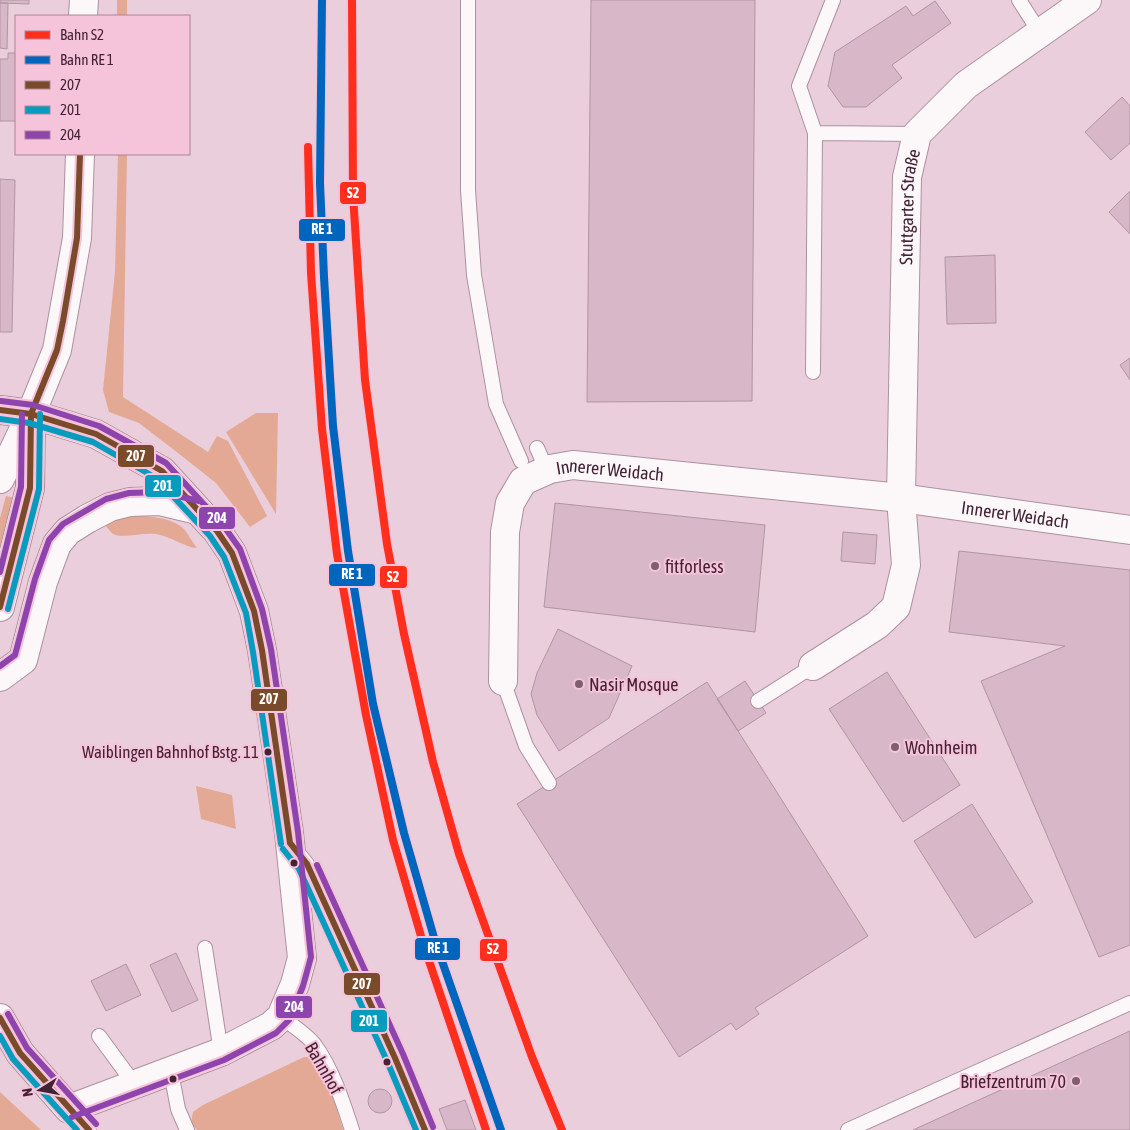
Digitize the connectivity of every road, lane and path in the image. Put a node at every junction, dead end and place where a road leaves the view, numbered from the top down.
1 (84, 0) edge
2 (468, 0) edge
3 (833, 0) edge
4 (1019, 0) edge
5 (1087, 0) edge
6 (84, 15) edge
7 (1040, 33) junction
8 (815, 133) junction
9 (917, 134) junction
10 (80, 155) edge
11 (813, 372) dead end
12 (0, 410) edge
13 (31, 414) junction
14 (520, 461) dead end
15 (0, 479) edge
16 (901, 498) junction
17 (197, 510) junction
18 (1130, 530) edge
19 (0, 607) edge
20 (813, 666) joint
21 (0, 677) edge
22 (503, 681) joint
23 (758, 700) dead end
24 (549, 783) dead end
25 (290, 844) junction
26 (205, 948) dead end
27 (1130, 1003) edge
28 (281, 1016) junction
29 (0, 1018) edge
30 (99, 1036) dead end
31 (221, 1052) junction
32 (171, 1072) junction
33 (135, 1085) junction
34 (69, 1109) junction
35 (88, 1130) edge
36 (187, 1130) edge
37 (352, 1130) edge
38 (425, 1130) edge
39 (848, 1130) edge

1 - 6 street
2 - 14 lane
3 - 8 lane
4 - 7 lane
5 - 7 street, Stuttgarter Straße
7 - 9 street, Stuttgarter Straße
8 - 9 lane
8 - 11 lane
9 - 16 street, Stuttgarter Straße
10 - 13 street
12 - 13 street
13 - 15 street
13 - 17 street
13 - 19 street
16 - 18 street, Innerer Weidach
16 - 20 street
16 - 22 street, Innerer Weidach
17 - 21 street
17 - 25 street
20 - 23 lane
22 - 24 lane
25 - 28 street
25 - 38 lane
26 - 31 lane
27 - 39 lane
28 - 31 street
28 - 37 lane, Bahnhof
29 - 34 street
30 - 33 lane
31 - 32 street
32 - 33 street
32 - 36 lane
33 - 34 street
34 - 35 lane

